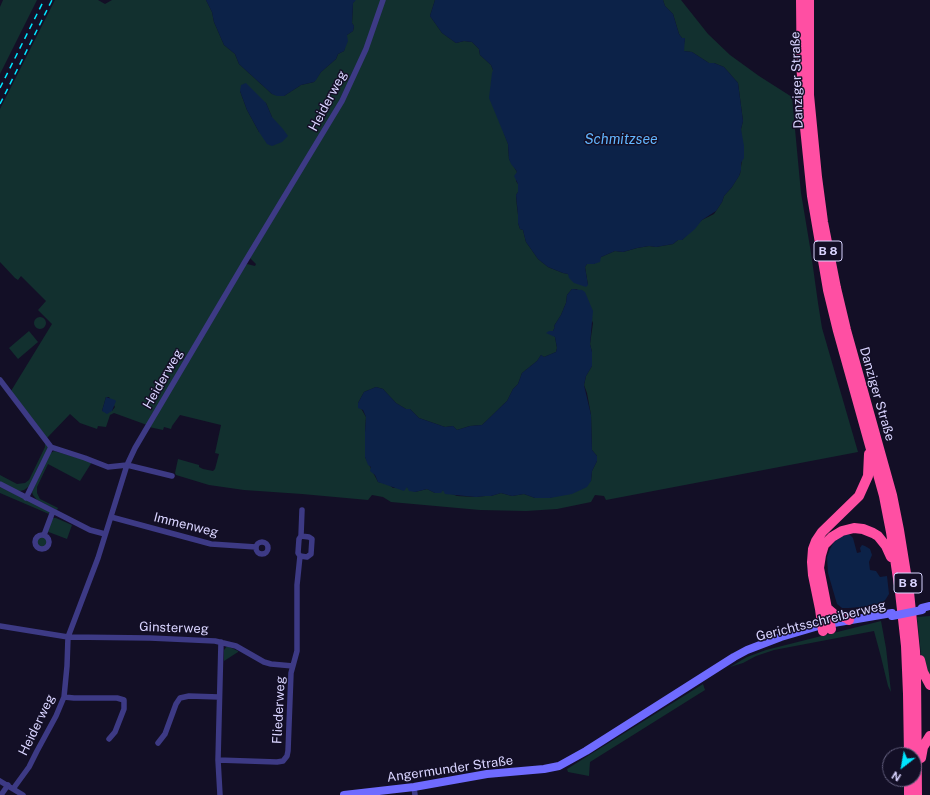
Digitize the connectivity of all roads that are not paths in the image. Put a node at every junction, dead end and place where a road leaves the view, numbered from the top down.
1 (383, 0) edge
2 (801, 0) edge
3 (809, 0) edge
4 (0, 380) edge
5 (870, 444) junction
6 (51, 447) junction
7 (127, 465) junction
8 (172, 476) dead end
9 (0, 484) edge
10 (26, 498) junction
11 (302, 510) dead end
12 (53, 511) junction
13 (111, 517) junction
14 (105, 534) junction
15 (44, 535) dead end
16 (301, 536) junction
17 (256, 548) dead end
18 (300, 556) junction
19 (897, 570) junction
20 (926, 608) edge
21 (828, 609) junction
22 (892, 614) junction
23 (849, 620) junction
24 (0, 626) edge
25 (826, 627) junction
26 (68, 637) junction
27 (221, 642) junction
28 (915, 651) junction
29 (293, 666) junction
30 (930, 685) edge
31 (64, 697) junction
32 (219, 697) junction
33 (930, 736) edge
34 (109, 738) dead end
35 (158, 743) dead end
36 (909, 747) edge
37 (913, 747) edge
38 (922, 754) edge
39 (218, 760) junction
40 (559, 766) joint
41 (0, 781) edge
42 (11, 787) junction
43 (414, 791) edge
44 (1, 795) edge
45 (23, 795) edge
46 (220, 795) edge
47 (344, 795) edge

1 - 7 street, Heiderweg
2 - 5 highway, Danziger Straße / B 8
3 - 28 highway, Danziger Straße / B 8
4 - 6 street
5 - 19 highway, Danziger Straße / B 8
5 - 25 highway
6 - 7 street
6 - 10 street
7 - 8 street
7 - 13 street, Heiderweg
9 - 10 street
10 - 12 street
11 - 16 street, Fliederweg
12 - 14 street
12 - 15 street
13 - 14 street, Heiderweg
13 - 17 street, Immenweg
14 - 26 street, Heiderweg
16 - 18 street, Fliederweg
16 - 18 street
18 - 29 street, Fliederweg
19 - 21 highway
19 - 36 highway, Danziger Straße / B 8
20 - 22 main road, Gerichtsschreiberweg, bridge
21 - 23 highway
21 - 25 highway
22 - 23 main road, Gerichtsschreiberweg
22 - 25 main road, Gerichtsschreiberweg
23 - 25 main road, Gerichtsschreiberweg
24 - 26 street, Ginsterweg
25 - 40 main road, Gerichtsschreiberweg
26 - 27 street, Ginsterweg
26 - 31 street, Heiderweg
27 - 29 street, Fliederweg
27 - 32 street, Ginsterweg
28 - 30 highway
28 - 37 highway, Danziger Straße / B 8
29 - 39 street, Fliederweg
31 - 34 street
31 - 42 street, Heiderweg
32 - 35 street
32 - 39 street, Ginsterweg
33 - 38 highway
39 - 46 street, Ginsterweg
40 - 43 main road, Angermunder Straße
41 - 42 street
42 - 44 street, Heiderweg
42 - 45 street
43 - 47 main road, Angermunder Straße

